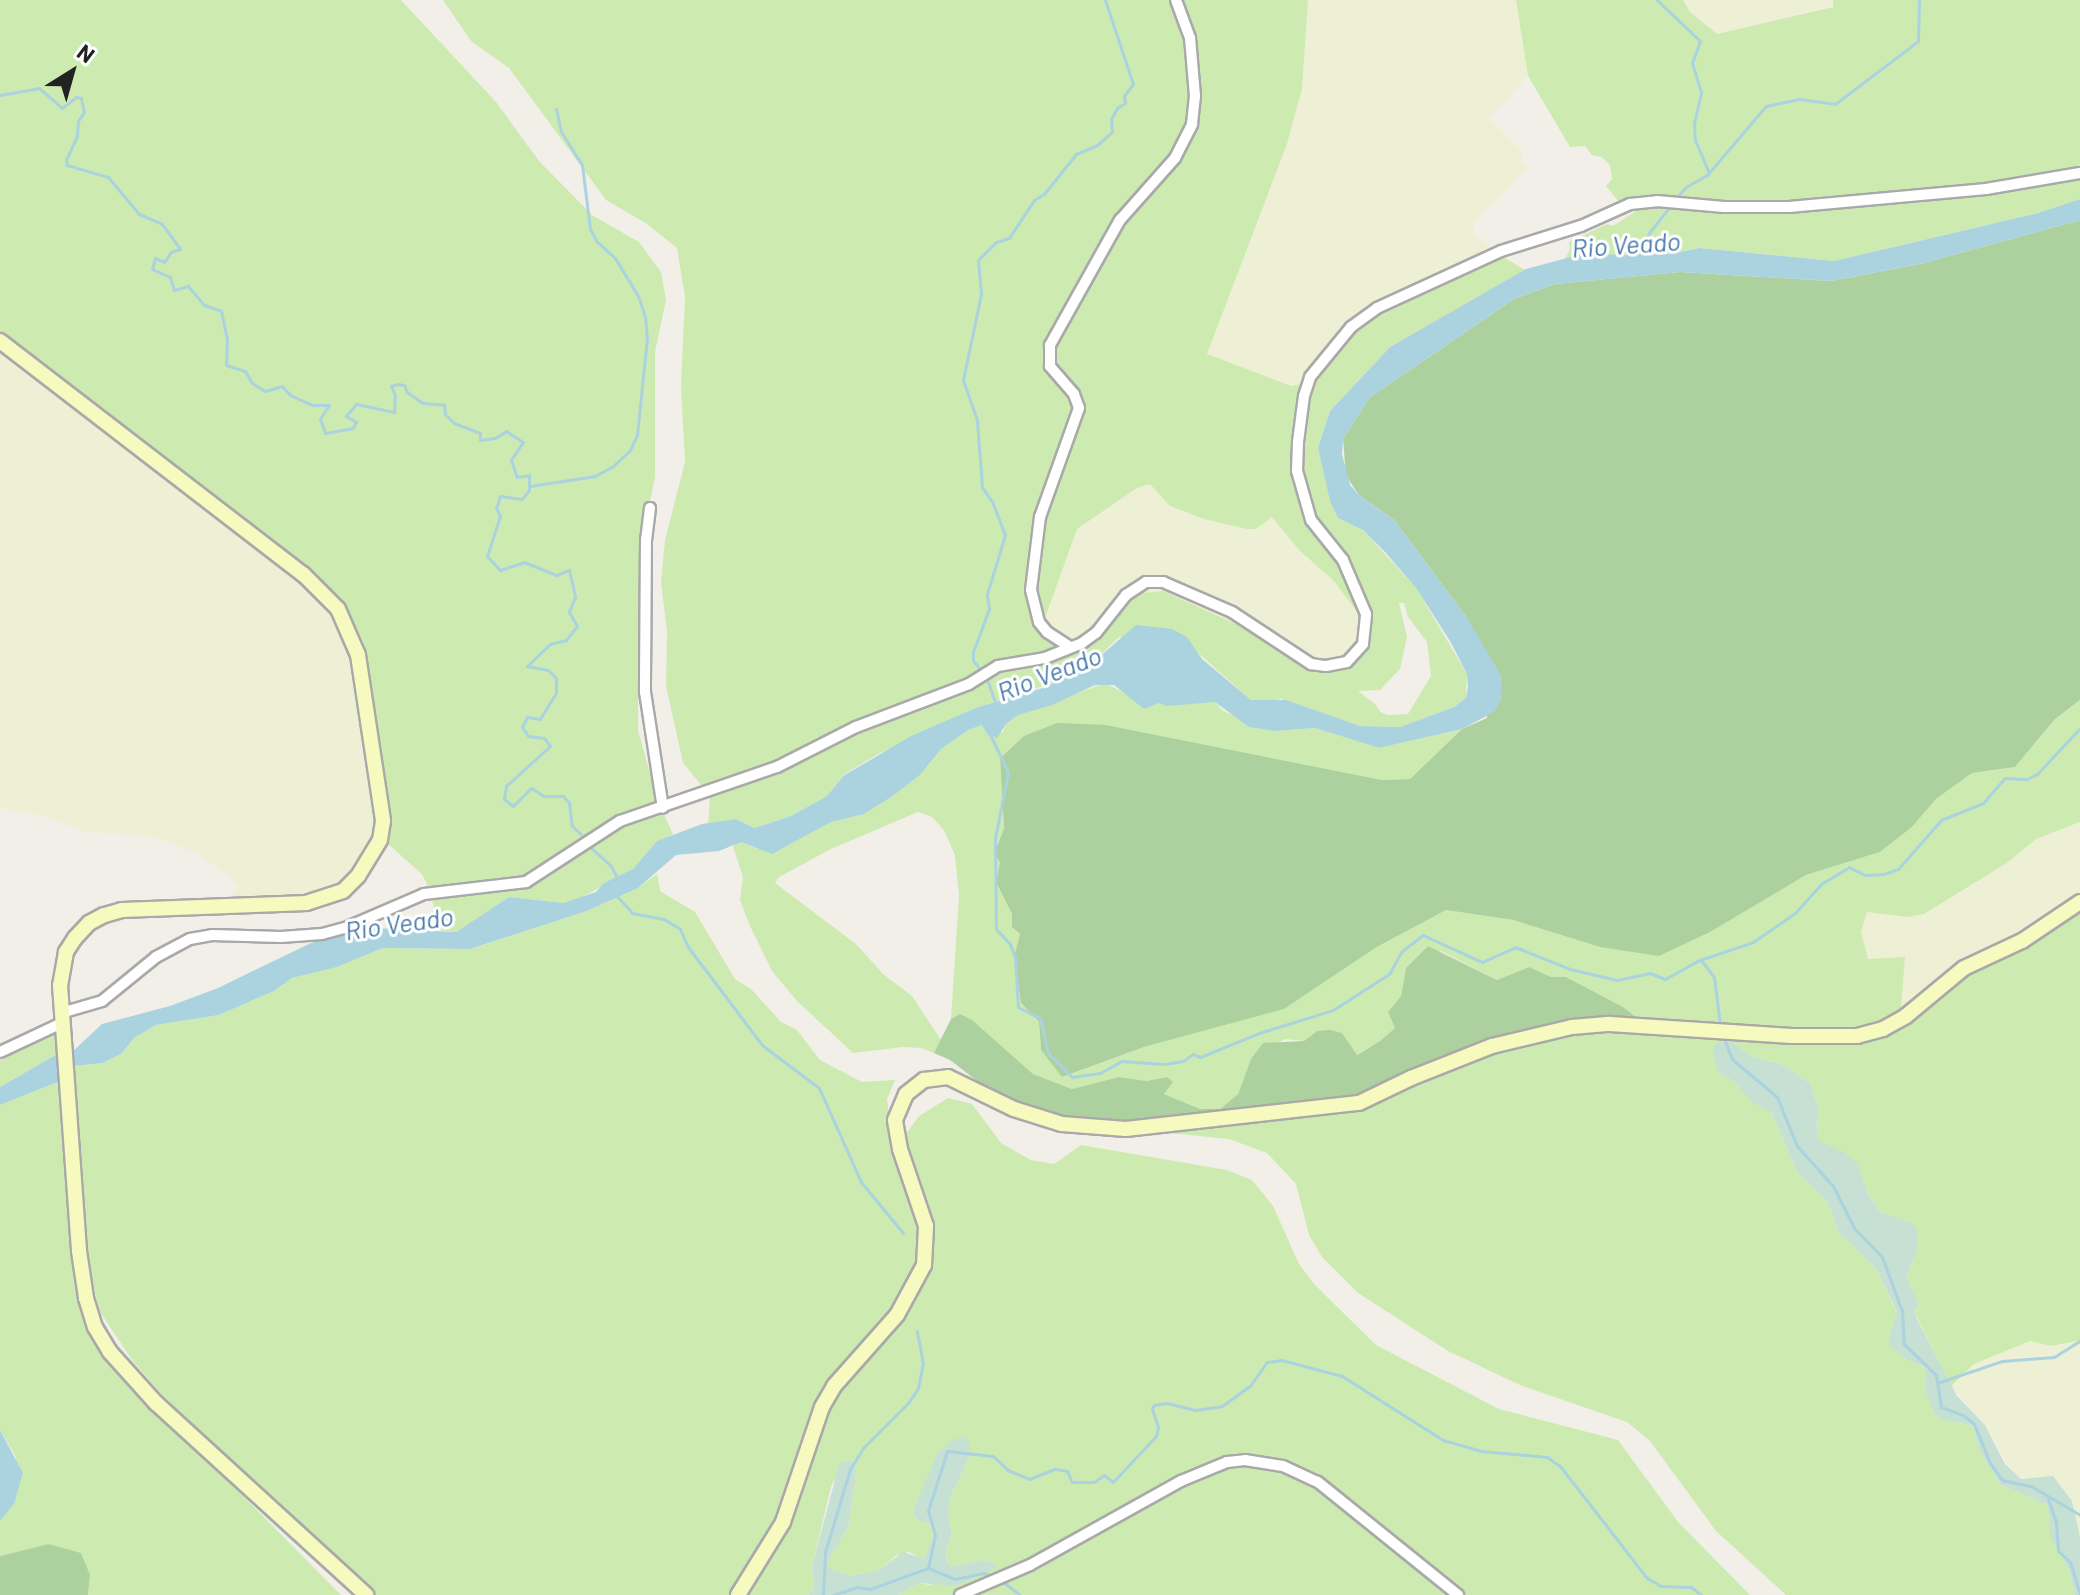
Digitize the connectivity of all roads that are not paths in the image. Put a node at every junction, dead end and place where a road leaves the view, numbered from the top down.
1 (1176, 0) edge
2 (2080, 173) edge
3 (0, 341) edge
4 (650, 508) dead end
5 (1070, 647) junction
6 (663, 808) junction
7 (2080, 902) edge
8 (62, 1018) junction
9 (0, 1052) edge
10 (366, 1595) edge
11 (738, 1595) edge
12 (960, 1595) edge
13 (1458, 1595) edge

1 - 5 street
2 - 5 street
3 - 8 street
4 - 6 street
5 - 6 street
6 - 8 street
7 - 11 street
8 - 9 street
8 - 10 street
12 - 13 street

